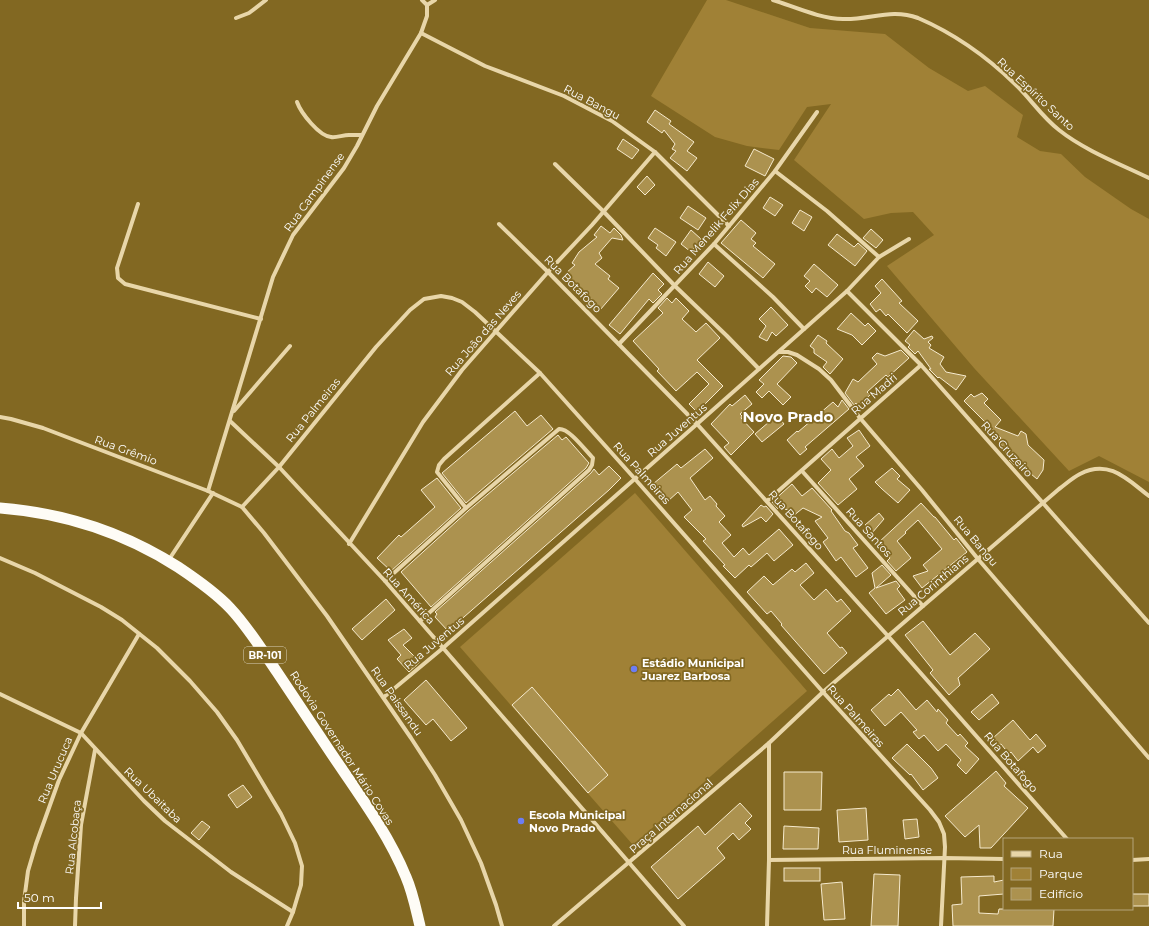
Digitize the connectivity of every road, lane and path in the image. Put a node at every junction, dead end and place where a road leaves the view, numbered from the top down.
1 (266, 0) edge
2 (422, 0) edge
3 (435, 0) edge
4 (773, 0) edge
5 (427, 6) junction
6 (236, 18) dead end
7 (421, 33) junction
8 (297, 102) dead end
9 (817, 112) dead end
10 (362, 135) junction
11 (655, 152) junction
12 (555, 164) dead end
13 (775, 172) junction
14 (1149, 178) edge
15 (138, 204) dead end
16 (604, 212) junction
17 (499, 224) dead end
18 (729, 226) junction
19 (909, 239) dead end
20 (714, 244) junction
21 (879, 257) junction
22 (548, 272) junction
23 (675, 286) junction
24 (846, 291) junction
25 (261, 319) junction
26 (804, 329) junction
27 (496, 331) junction
28 (619, 344) junction
29 (290, 346) dead end
30 (779, 352) junction
31 (921, 365) junction
32 (759, 369) junction
33 (540, 373) junction
34 (232, 413) junction
35 (0, 417) edge
36 (860, 418) junction
37 (230, 421) junction
38 (697, 424) junction
39 (279, 468) junction
40 (802, 471) junction
41 (635, 479) junction
42 (208, 491) junction
43 (213, 493) junction
44 (1149, 496) edge
45 (767, 501) junction
46 (1043, 502) junction
47 (242, 507) junction
48 (0, 508) edge
49 (466, 508) junction
50 (349, 544) junction
51 (0, 558) edge
52 (978, 559) junction
53 (168, 561) junction
54 (385, 581) junction
55 (923, 606) junction
56 (420, 620) junction
57 (1149, 623) edge
58 (139, 634) junction
59 (888, 636) junction
60 (443, 648) junction
61 (823, 692) junction
62 (0, 694) edge
63 (384, 697) junction
64 (80, 733) junction
65 (769, 743) junction
66 (95, 750) junction
67 (1149, 758) edge
68 (1066, 838) edge
69 (944, 858) junction
70 (1003, 859) edge
71 (769, 860) junction
72 (1133, 860) edge
73 (1149, 860) edge
74 (629, 863) junction
75 (293, 912) junction
76 (24, 926) edge
77 (76, 926) edge
78 (287, 926) edge
79 (420, 926) edge
80 (502, 926) edge
81 (554, 926) edge
82 (684, 926) edge
83 (767, 926) edge
84 (941, 926) edge

1 - 6 street
2 - 5 street
3 - 5 street
4 - 14 street, Rua Espírito Santo
5 - 7 street, Rua Campinense
7 - 10 street, Rua Campinense
7 - 11 street, Rua Bangu
8 - 10 street
9 - 13 street, Rua Menelik Felix Dias
10 - 25 street, Rua Campinense
11 - 16 street, Rua João das Neves
11 - 18 street, Rua Bangu
12 - 16 street
13 - 18 street, Rua Menelik Felix Dias
13 - 21 street
15 - 25 street
16 - 22 street, Rua João das Neves
16 - 23 street
17 - 22 street, Rua Botafogo
18 - 20 street, Rua Menelik Felix Dias
19 - 21 street, Rua Juventus
20 - 23 street, Rua Menelik Felix Dias
20 - 26 street
21 - 24 street, Rua Juventus
22 - 27 street, Rua João das Neves
22 - 28 street, Rua Botafogo
23 - 28 street, Rua Menelik Felix Dias
23 - 32 street
24 - 26 street, Rua Juventus
24 - 31 street, Rua Cruzeiro
25 - 34 street, Rua Campinense
26 - 30 street, Rua Juventus
27 - 33 street, Rua Palmeiras
27 - 39 street, Rua Palmeiras
27 - 50 street, Rua João das Neves
28 - 38 street, Rua Botafogo
29 - 34 street
30 - 32 street, Rua Juventus
30 - 36 street, Rua Bangu
31 - 36 street, Rua Madri
31 - 46 street, Rua Cruzeiro
32 - 38 street, Rua Juventus
33 - 41 street, Rua Palmeiras
33 - 49 street
34 - 37 street, Rua Campinense
35 - 42 street, Rua Grêmio
36 - 40 street, Rua Madri
36 - 52 street, Rua Bangu
37 - 39 street, Rua América
37 - 42 street, Rua Campinense
38 - 41 street, Rua Juventus
38 - 45 street, Rua Botafogo
39 - 47 street, Rua Palmeiras
39 - 50 street, Rua América
40 - 45 street, Rua Madri
40 - 55 street, Rua Santos
41 - 60 street, Rua Juventus
41 - 61 street, Rua Palmeiras
42 - 43 street, Rua Grêmio
43 - 47 street, Rua Grêmio
43 - 53 street
44 - 46 street, Rua Corinthians
45 - 59 street, Rua Botafogo
46 - 52 street, Rua Corinthians
46 - 57 street, Rua Cruzeiro
47 - 63 street, Rua Paissandu
48 - 53 highway, Rodovia Governador Mário Covas / BR-101
49 - 54 street
49 - 56 street
50 - 54 street, Rua América
51 - 58 street
52 - 55 street, Rua Corinthians
52 - 67 street, Rua Bangu
53 - 79 highway, Rodovia Governador Mário Covas / BR-101
54 - 56 street, Rua América
55 - 59 street, Rua Corinthians
56 - 60 street, Rua América
58 - 64 street, Rua Urucuca
58 - 75 street
59 - 61 street, Rua Corinthians
59 - 68 street, Rua Botafogo
60 - 63 street, Rua Juventus
60 - 74 street, Rua América
61 - 65 street, Praça Internacional
61 - 69 street, Rua Palmeiras
62 - 64 street, Rua Ubaitaba
63 - 80 street, Rua Paissandu
64 - 66 street, Rua Ubaitaba
64 - 76 street, Rua Urucuca
65 - 71 street
65 - 74 street, Praça Internacional
66 - 75 street, Rua Ubaitaba
66 - 77 street, Rua Alcobaça
69 - 70 street, Rua Fluminense
69 - 71 street, Rua Fluminense
69 - 84 street, Rua Palmeiras
71 - 83 street
72 - 73 street
74 - 81 street
74 - 82 street, Praça Internacional
75 - 78 street

